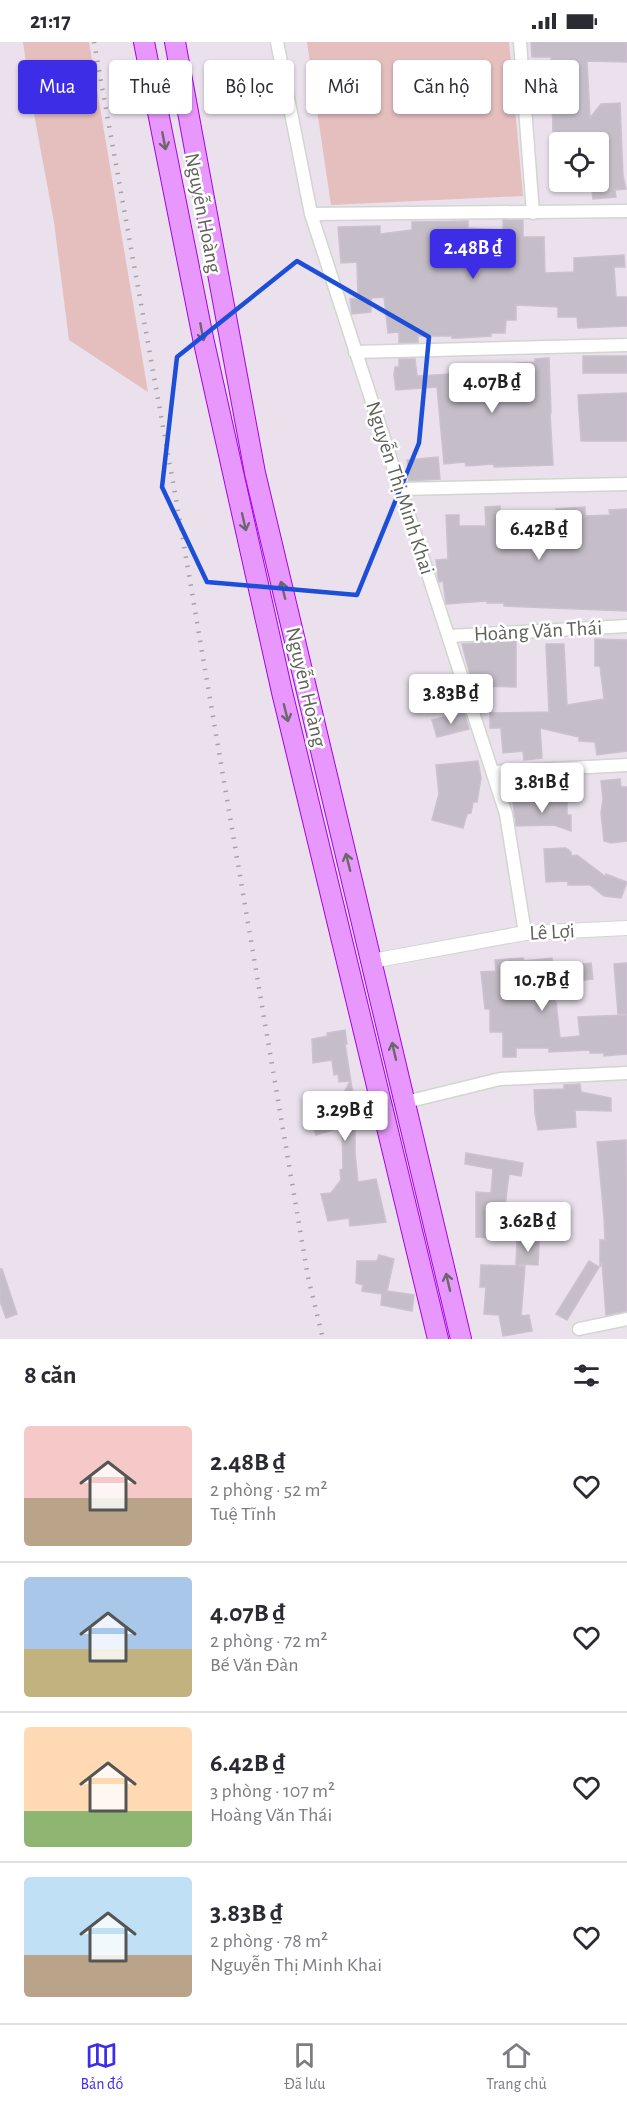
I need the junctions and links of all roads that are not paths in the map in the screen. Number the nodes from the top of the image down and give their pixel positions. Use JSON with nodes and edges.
{"nodes":[{"id":1,"x":144,"y":42,"type":"edge"},
{"id":2,"x":175,"y":42,"type":"edge"},
{"id":3,"x":277,"y":42,"type":"edge"},
{"id":4,"x":520,"y":42,"type":"edge"},
{"id":5,"x":627,"y":211,"type":"edge"},
{"id":6,"x":533,"y":213,"type":"junction"},
{"id":7,"x":311,"y":214,"type":"junction"},
{"id":8,"x":627,"y":345,"type":"edge"},
{"id":9,"x":355,"y":352,"type":"junction"},
{"id":10,"x":627,"y":484,"type":"edge"},
{"id":11,"x":400,"y":489,"type":"junction"},
{"id":12,"x":627,"y":626,"type":"edge"},
{"id":13,"x":449,"y":636,"type":"junction"},
{"id":14,"x":627,"y":765,"type":"edge"},
{"id":15,"x":493,"y":772,"type":"junction"},
{"id":16,"x":627,"y":928,"type":"edge"},
{"id":17,"x":525,"y":933,"type":"junction"},
{"id":18,"x":372,"y":961,"type":"junction"},
{"id":19,"x":627,"y":1073,"type":"edge"},
{"id":20,"x":406,"y":1102,"type":"junction"},
{"id":21,"x":627,"y":1319,"type":"edge"},
{"id":22,"x":579,"y":1329,"type":"dead end"},
{"id":23,"x":438,"y":1339,"type":"edge"},
{"id":24,"x":461,"y":1339,"type":"edge"}],
"edges":[{"from":1,"to":23,"type":"highway","name":"Nguyễn Hoàng","one_way":true},
{"from":18,"to":2,"type":"highway","name":"Nguyễn Hoàng","one_way":true},
{"from":3,"to":7,"type":"street","name":"Nguyễn Thị Minh Khai"},
{"from":4,"to":6,"type":"street"},
{"from":5,"to":6,"type":"street"},
{"from":6,"to":7,"type":"street"},
{"from":7,"to":9,"type":"street","name":"Nguyễn Thị Minh Khai"},
{"from":8,"to":9,"type":"street"},
{"from":9,"to":11,"type":"street","name":"Nguyễn Thị Minh Khai"},
{"from":10,"to":11,"type":"street"},
{"from":11,"to":13,"type":"street","name":"Nguyễn Thị Minh Khai"},
{"from":12,"to":13,"type":"street","name":"Hoàng Văn Thái"},
{"from":13,"to":15,"type":"street","name":"Nguyễn Thị Minh Khai"},
{"from":14,"to":15,"type":"street"},
{"from":15,"to":17,"type":"street","name":"Nguyễn Thị Minh Khai"},
{"from":16,"to":17,"type":"street","name":"Lê Lợi"},
{"from":17,"to":18,"type":"street","name":"Lê Lợi"},
{"from":20,"to":18,"type":"highway","name":"Nguyễn Hoàng","one_way":true},
{"from":19,"to":20,"type":"street"},
{"from":24,"to":20,"type":"highway","name":"Nguyễn Hoàng","one_way":true},
{"from":21,"to":22,"type":"street"}]}
